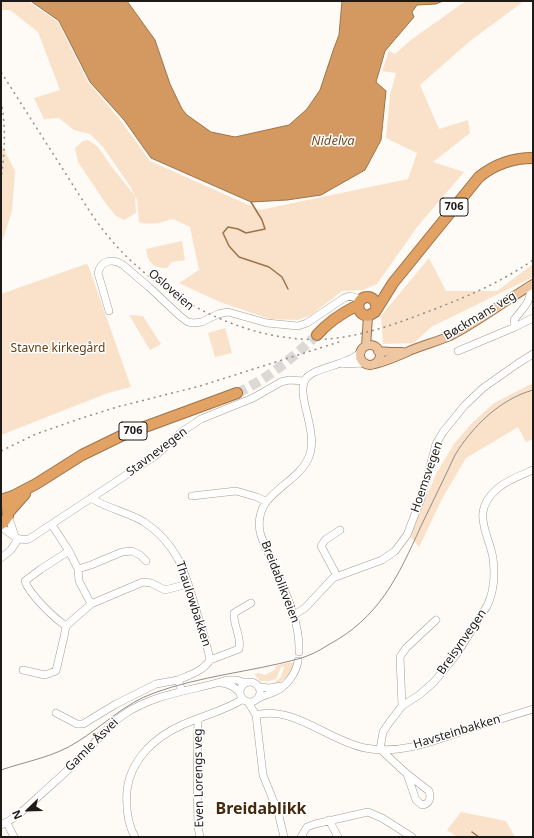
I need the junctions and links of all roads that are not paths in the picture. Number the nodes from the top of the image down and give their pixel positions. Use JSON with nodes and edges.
{"nodes":[{"id":1,"x":533,"y":158,"type":"edge"},
{"id":2,"x":393,"y":283,"type":"junction"},
{"id":3,"x":531,"y":285,"type":"edge"},
{"id":4,"x":363,"y":300,"type":"junction"},
{"id":5,"x":109,"y":311,"type":"dead end"},
{"id":6,"x":369,"y":313,"type":"junction"},
{"id":7,"x":337,"y":318,"type":"junction"},
{"id":8,"x":533,"y":318,"type":"edge"},
{"id":9,"x":516,"y":327,"type":"junction"},
{"id":10,"x":317,"y":335,"type":"tunnel mouth"},
{"id":11,"x":369,"y":349,"type":"junction"},
{"id":12,"x":458,"y":351,"type":"dead end"},
{"id":13,"x":407,"y":352,"type":"junction"},
{"id":14,"x":533,"y":354,"type":"edge"},
{"id":15,"x":364,"y":363,"type":"junction"},
{"id":16,"x":339,"y":364,"type":"junction"},
{"id":17,"x":375,"y":364,"type":"junction"},
{"id":18,"x":304,"y":381,"type":"junction"},
{"id":19,"x":237,"y":393,"type":"tunnel mouth"},
{"id":20,"x":533,"y":470,"type":"edge"},
{"id":21,"x":36,"y":484,"type":"junction"},
{"id":22,"x":192,"y":496,"type":"dead end"},
{"id":23,"x":91,"y":498,"type":"junction"},
{"id":24,"x":1,"y":501,"type":"edge"},
{"id":25,"x":266,"y":501,"type":"junction"},
{"id":26,"x":8,"y":514,"type":"junction"},
{"id":27,"x":52,"y":525,"type":"junction"},
{"id":28,"x":1,"y":526,"type":"edge"},
{"id":29,"x":340,"y":530,"type":"dead end"},
{"id":30,"x":17,"y":538,"type":"junction"},
{"id":31,"x":69,"y":551,"type":"junction"},
{"id":32,"x":1,"y":558,"type":"edge"},
{"id":33,"x":146,"y":560,"type":"dead end"},
{"id":34,"x":78,"y":569,"type":"junction"},
{"id":35,"x":337,"y":576,"type":"junction"},
{"id":36,"x":188,"y":584,"type":"junction"},
{"id":37,"x":251,"y":603,"type":"dead end"},
{"id":38,"x":91,"y":604,"type":"junction"},
{"id":39,"x":294,"y":615,"type":"junction"},
{"id":40,"x":436,"y":620,"type":"dead end"},
{"id":41,"x":66,"y":626,"type":"junction"},
{"id":42,"x":298,"y":652,"type":"dead end"},
{"id":43,"x":210,"y":660,"type":"junction"},
{"id":44,"x":298,"y":661,"type":"dead end"},
{"id":45,"x":23,"y":670,"type":"dead end"},
{"id":46,"x":178,"y":680,"type":"junction"},
{"id":47,"x":220,"y":683,"type":"junction"},
{"id":48,"x":246,"y":683,"type":"junction"},
{"id":49,"x":285,"y":684,"type":"junction"},
{"id":50,"x":258,"y":687,"type":"junction"},
{"id":51,"x":182,"y":691,"type":"junction"},
{"id":52,"x":244,"y":698,"type":"junction"},
{"id":53,"x":258,"y":699,"type":"junction"},
{"id":54,"x":402,"y":706,"type":"junction"},
{"id":55,"x":533,"y":709,"type":"edge"},
{"id":56,"x":56,"y":713,"type":"dead end"},
{"id":57,"x":256,"y":715,"type":"junction"},
{"id":58,"x":198,"y":718,"type":"junction"},
{"id":59,"x":380,"y":749,"type":"junction"},
{"id":60,"x":407,"y":774,"type":"dead end"},
{"id":61,"x":329,"y":820,"type":"junction"},
{"id":62,"x":4,"y":824,"type":"edge"},
{"id":63,"x":14,"y":837,"type":"edge"},
{"id":64,"x":135,"y":837,"type":"edge"},
{"id":65,"x":200,"y":837,"type":"edge"},
{"id":66,"x":284,"y":837,"type":"edge"},
{"id":67,"x":301,"y":837,"type":"edge"},
{"id":68,"x":338,"y":837,"type":"edge"},
{"id":69,"x":412,"y":837,"type":"edge"}],
"edges":[{"from":1,"to":2,"type":"highway","number":"706"},
{"from":2,"to":4,"type":"highway","number":"706"},
{"from":2,"to":6,"type":"highway","number":"706"},
{"from":3,"to":9,"type":"street","name":"Bøckmans veg"},
{"from":3,"to":13,"type":"main road","name":"Bøckmans veg"},
{"from":4,"to":5,"type":"street","name":"Osloveien"},
{"from":4,"to":6,"type":"highway"},
{"from":4,"to":6,"type":"highway"},
{"from":4,"to":7,"type":"highway","number":"706"},
{"from":6,"to":7,"type":"highway"},
{"from":6,"to":11,"type":"main road"},
{"from":7,"to":10,"type":"highway","number":"706"},
{"from":8,"to":9,"type":"street","name":"Bøckmans veg"},
{"from":9,"to":12,"type":"street","name":"Bøckmans veg"},
{"from":11,"to":13,"type":"main road","name":"Bøckmans veg"},
{"from":11,"to":15,"type":"main road"},
{"from":11,"to":16,"type":"street"},
{"from":11,"to":17,"type":"main road"},
{"from":13,"to":17,"type":"main road","name":"Bøckmans veg"},
{"from":14,"to":35,"type":"street","name":"Hoemsvegen"},
{"from":15,"to":16,"type":"street"},
{"from":15,"to":17,"type":"main road"},
{"from":16,"to":18,"type":"street"},
{"from":18,"to":23,"type":"street","name":"Stavnevegen"},
{"from":18,"to":25,"type":"street"},
{"from":19,"to":21,"type":"highway","number":"706"},
{"from":20,"to":54,"type":"street","name":"Breisynvegen"},
{"from":21,"to":24,"type":"highway","number":"706"},
{"from":21,"to":26,"type":"highway","number":"706"},
{"from":22,"to":25,"type":"street"},
{"from":23,"to":27,"type":"street","name":"Stavnevegen"},
{"from":23,"to":36,"type":"street","name":"Thaulowbakken"},
{"from":24,"to":26,"type":"highway","number":"706"},
{"from":25,"to":39,"type":"street","name":"Breidablikveien"},
{"from":26,"to":28,"type":"highway","number":"706"},
{"from":26,"to":30,"type":"street"},
{"from":27,"to":30,"type":"street","name":"Stavnevegen"},
{"from":27,"to":31,"type":"street"},
{"from":28,"to":30,"type":"street"},
{"from":29,"to":35,"type":"street"},
{"from":30,"to":32,"type":"street"},
{"from":31,"to":34,"type":"street"},
{"from":31,"to":41,"type":"street"},
{"from":33,"to":34,"type":"street"},
{"from":34,"to":38,"type":"street"},
{"from":35,"to":39,"type":"street","name":"Hoemsvegen"},
{"from":36,"to":38,"type":"street"},
{"from":36,"to":43,"type":"street","name":"Thaulowbakken"},
{"from":37,"to":43,"type":"street"},
{"from":38,"to":41,"type":"street"},
{"from":39,"to":42,"type":"street","name":"Breidablikveien"},
{"from":40,"to":54,"type":"street"},
{"from":41,"to":45,"type":"street"},
{"from":43,"to":46,"type":"street","name":"Thaulowbakken"},
{"from":44,"to":49,"type":"street"},
{"from":46,"to":51,"type":"street"},
{"from":46,"to":56,"type":"street","name":"Thaulowbakken"},
{"from":47,"to":48,"type":"street","name":"Gamle Åsvei"},
{"from":47,"to":51,"type":"street","name":"Gamle Åsvei"},
{"from":47,"to":52,"type":"street"},
{"from":48,"to":50,"type":"street"},
{"from":48,"to":52,"type":"street"},
{"from":49,"to":50,"type":"street"},
{"from":49,"to":53,"type":"street"},
{"from":50,"to":53,"type":"street"},
{"from":51,"to":62,"type":"street","name":"Gamle Åsvei"},
{"from":52,"to":53,"type":"street"},
{"from":52,"to":57,"type":"street"},
{"from":52,"to":58,"type":"street"},
{"from":53,"to":57,"type":"street"},
{"from":54,"to":59,"type":"street","name":"Breisynvegen"},
{"from":55,"to":59,"type":"street","name":"Havsteinbakken"},
{"from":57,"to":59,"type":"street","name":"Havsteinbakken"},
{"from":57,"to":66,"type":"street"},
{"from":58,"to":64,"type":"street"},
{"from":58,"to":65,"type":"street","name":"Even Lorengs veg"},
{"from":59,"to":60,"type":"street"},
{"from":61,"to":67,"type":"street"},
{"from":61,"to":68,"type":"street"},
{"from":61,"to":69,"type":"street"},
{"from":62,"to":63,"type":"street"}]}
